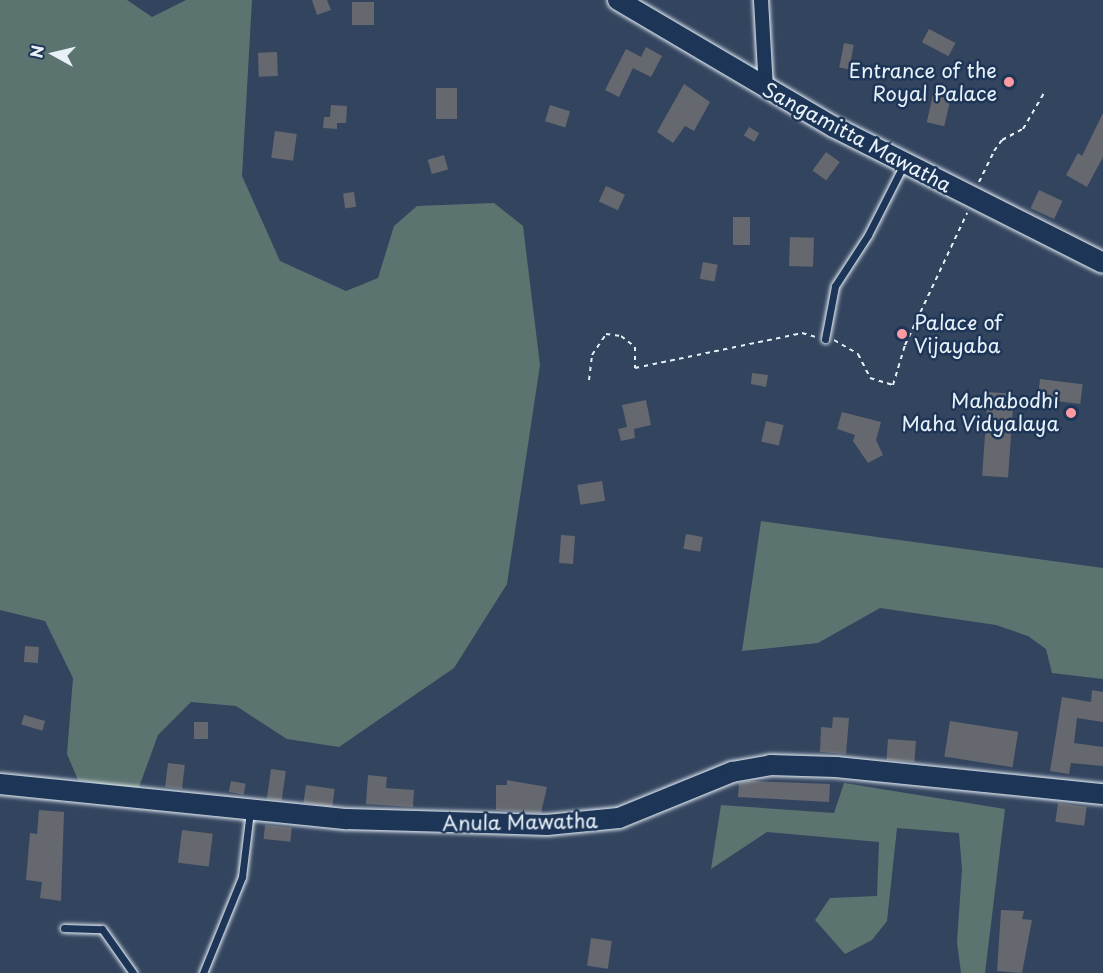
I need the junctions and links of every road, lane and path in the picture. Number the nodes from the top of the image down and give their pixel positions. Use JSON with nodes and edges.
{"nodes":[{"id":1,"x":618,"y":0,"type":"edge"},
{"id":2,"x":761,"y":0,"type":"edge"},
{"id":3,"x":766,"y":89,"type":"junction"},
{"id":4,"x":1044,"y":93,"type":"dead end"},
{"id":5,"x":904,"y":164,"type":"junction"},
{"id":6,"x":973,"y":200,"type":"junction"},
{"id":7,"x":1103,"y":263,"type":"edge"},
{"id":8,"x":825,"y":339,"type":"junction"},
{"id":9,"x":589,"y":380,"type":"dead end"},
{"id":10,"x":0,"y":784,"type":"edge"},
{"id":11,"x":1103,"y":794,"type":"edge"},
{"id":12,"x":250,"y":809,"type":"junction"},
{"id":13,"x":64,"y":928,"type":"dead end"},
{"id":14,"x":133,"y":973,"type":"edge"},
{"id":15,"x":203,"y":973,"type":"edge"}],
"edges":[{"from":1,"to":3,"type":"main road","name":"Sangamitta Mawatha"},
{"from":2,"to":3,"type":"street"},
{"from":3,"to":5,"type":"main road","name":"Sangamitta Mawatha"},
{"from":4,"to":6,"type":"path"},
{"from":5,"to":6,"type":"main road","name":"Sangamitta Mawatha"},
{"from":5,"to":8,"type":"lane"},
{"from":6,"to":7,"type":"main road","name":"Sangamitta Mawatha"},
{"from":6,"to":8,"type":"path"},
{"from":8,"to":9,"type":"path"},
{"from":10,"to":12,"type":"main road","name":"Anula Mawatha"},
{"from":11,"to":12,"type":"main road","name":"Anula Mawatha"},
{"from":12,"to":15,"type":"lane"},
{"from":13,"to":14,"type":"lane"}]}
